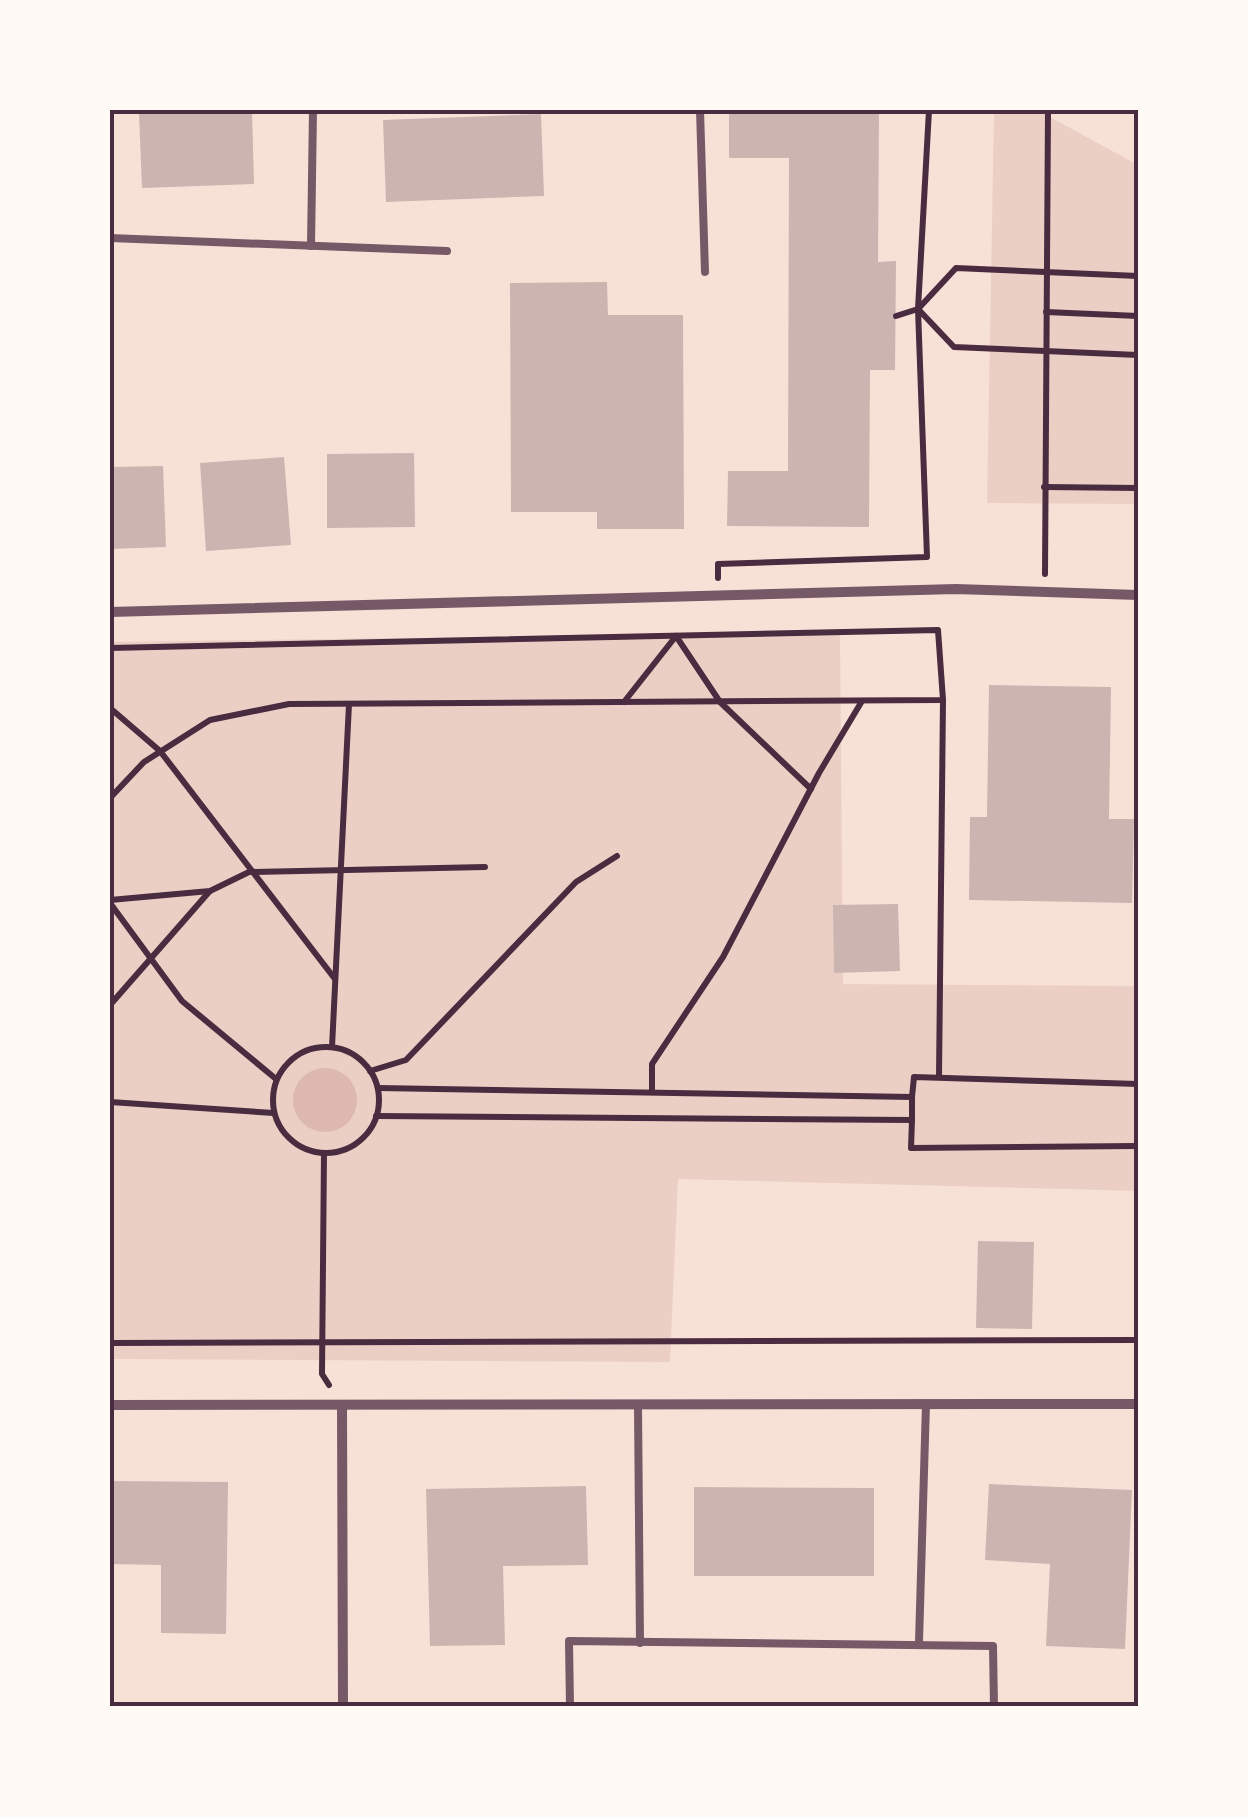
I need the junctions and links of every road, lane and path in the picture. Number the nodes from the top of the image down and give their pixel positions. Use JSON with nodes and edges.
{"nodes":[{"id":1,"x":312,"y":110,"type":"edge"},
{"id":2,"x":700,"y":110,"type":"edge"},
{"id":3,"x":929,"y":110,"type":"edge"},
{"id":4,"x":1048,"y":110,"type":"edge"},
{"id":5,"x":110,"y":238,"type":"edge"},
{"id":6,"x":312,"y":246,"type":"junction"},
{"id":7,"x":448,"y":251,"type":"dead end"},
{"id":8,"x":1046,"y":271,"type":"junction"},
{"id":9,"x":706,"y":272,"type":"dead end"},
{"id":10,"x":1138,"y":276,"type":"edge"},
{"id":11,"x":918,"y":309,"type":"junction"},
{"id":12,"x":1046,"y":312,"type":"junction"},
{"id":13,"x":896,"y":316,"type":"dead end"},
{"id":14,"x":1138,"y":316,"type":"edge"},
{"id":15,"x":1045,"y":350,"type":"junction"},
{"id":16,"x":1138,"y":355,"type":"edge"},
{"id":17,"x":1044,"y":487,"type":"junction"},
{"id":18,"x":1138,"y":488,"type":"edge"},
{"id":19,"x":1045,"y":592,"type":"junction"},
{"id":20,"x":1138,"y":595,"type":"edge"},
{"id":21,"x":718,"y":596,"type":"junction"},
{"id":22,"x":110,"y":612,"type":"edge"},
{"id":23,"x":720,"y":634,"type":"junction"},
{"id":24,"x":676,"y":636,"type":"junction"},
{"id":25,"x":110,"y":648,"type":"edge"},
{"id":26,"x":942,"y":700,"type":"junction"},
{"id":27,"x":862,"y":701,"type":"junction"},
{"id":28,"x":623,"y":702,"type":"junction"},
{"id":29,"x":720,"y":702,"type":"junction"},
{"id":30,"x":349,"y":704,"type":"junction"},
{"id":31,"x":110,"y":708,"type":"edge"},
{"id":32,"x":160,"y":751,"type":"junction"},
{"id":33,"x":811,"y":788,"type":"junction"},
{"id":34,"x":110,"y":798,"type":"edge"},
{"id":35,"x":617,"y":856,"type":"dead end"},
{"id":36,"x":485,"y":866,"type":"dead end"},
{"id":37,"x":340,"y":870,"type":"junction"},
{"id":38,"x":249,"y":872,"type":"junction"},
{"id":39,"x":210,"y":892,"type":"junction"},
{"id":40,"x":110,"y":902,"type":"edge"},
{"id":41,"x":152,"y":958,"type":"junction"},
{"id":42,"x":336,"y":979,"type":"junction"},
{"id":43,"x":110,"y":1005,"type":"edge"},
{"id":44,"x":332,"y":1047,"type":"junction"},
{"id":45,"x":370,"y":1071,"type":"junction"},
{"id":46,"x":940,"y":1078,"type":"junction"},
{"id":47,"x":276,"y":1080,"type":"junction"},
{"id":48,"x":1138,"y":1084,"type":"edge"},
{"id":49,"x":378,"y":1088,"type":"junction"},
{"id":50,"x":652,"y":1092,"type":"junction"},
{"id":51,"x":912,"y":1097,"type":"junction"},
{"id":52,"x":110,"y":1102,"type":"edge"},
{"id":53,"x":274,"y":1113,"type":"junction"},
{"id":54,"x":376,"y":1116,"type":"junction"},
{"id":55,"x":912,"y":1120,"type":"junction"},
{"id":56,"x":1138,"y":1146,"type":"edge"},
{"id":57,"x":324,"y":1153,"type":"junction"},
{"id":58,"x":1138,"y":1340,"type":"edge"},
{"id":59,"x":322,"y":1342,"type":"junction"},
{"id":60,"x":110,"y":1343,"type":"edge"},
{"id":61,"x":926,"y":1404,"type":"junction"},
{"id":62,"x":1138,"y":1404,"type":"edge"},
{"id":63,"x":110,"y":1405,"type":"edge"},
{"id":64,"x":638,"y":1405,"type":"junction"},
{"id":65,"x":342,"y":1406,"type":"junction"},
{"id":66,"x":918,"y":1642,"type":"junction"},
{"id":67,"x":640,"y":1643,"type":"junction"},
{"id":68,"x":344,"y":1707,"type":"edge"},
{"id":69,"x":570,"y":1707,"type":"edge"},
{"id":70,"x":994,"y":1707,"type":"edge"}],
"edges":[{"from":1,"to":6,"type":"lane"},
{"from":2,"to":9,"type":"lane"},
{"from":3,"to":11,"type":"path"},
{"from":4,"to":8,"type":"path"},
{"from":5,"to":6,"type":"lane"},
{"from":6,"to":7,"type":"lane"},
{"from":8,"to":10,"type":"path"},
{"from":8,"to":11,"type":"path"},
{"from":8,"to":12,"type":"path"},
{"from":11,"to":13,"type":"path"},
{"from":11,"to":15,"type":"path"},
{"from":11,"to":21,"type":"path"},
{"from":12,"to":14,"type":"path"},
{"from":12,"to":15,"type":"path"},
{"from":15,"to":16,"type":"path"},
{"from":15,"to":17,"type":"path"},
{"from":17,"to":18,"type":"path"},
{"from":17,"to":19,"type":"path"},
{"from":19,"to":20,"type":"street"},
{"from":19,"to":21,"type":"street"},
{"from":21,"to":22,"type":"street"},
{"from":21,"to":23,"type":"path"},
{"from":23,"to":24,"type":"path"},
{"from":23,"to":26,"type":"path"},
{"from":24,"to":25,"type":"path"},
{"from":24,"to":28,"type":"path"},
{"from":24,"to":29,"type":"path"},
{"from":26,"to":27,"type":"path"},
{"from":26,"to":46,"type":"path"},
{"from":27,"to":29,"type":"path"},
{"from":27,"to":33,"type":"path"},
{"from":28,"to":29,"type":"path"},
{"from":28,"to":30,"type":"path"},
{"from":29,"to":33,"type":"path"},
{"from":30,"to":32,"type":"path"},
{"from":30,"to":37,"type":"path"},
{"from":31,"to":32,"type":"path"},
{"from":32,"to":34,"type":"path"},
{"from":32,"to":38,"type":"path"},
{"from":33,"to":50,"type":"path"},
{"from":35,"to":45,"type":"path"},
{"from":36,"to":37,"type":"path"},
{"from":37,"to":38,"type":"path"},
{"from":37,"to":42,"type":"path"},
{"from":38,"to":39,"type":"path"},
{"from":38,"to":42,"type":"path"},
{"from":39,"to":40,"type":"path"},
{"from":39,"to":41,"type":"path"},
{"from":40,"to":41,"type":"path"},
{"from":41,"to":43,"type":"path"},
{"from":41,"to":47,"type":"path"},
{"from":42,"to":44,"type":"path"},
{"from":44,"to":45,"type":"path"},
{"from":44,"to":47,"type":"path"},
{"from":45,"to":49,"type":"path"},
{"from":46,"to":48,"type":"path"},
{"from":46,"to":51,"type":"path"},
{"from":47,"to":53,"type":"path"},
{"from":49,"to":50,"type":"path"},
{"from":49,"to":54,"type":"path"},
{"from":50,"to":51,"type":"path"},
{"from":51,"to":55,"type":"path"},
{"from":52,"to":53,"type":"path"},
{"from":53,"to":57,"type":"path"},
{"from":54,"to":55,"type":"path"},
{"from":54,"to":57,"type":"path"},
{"from":55,"to":56,"type":"path"},
{"from":57,"to":59,"type":"path"},
{"from":58,"to":59,"type":"path"},
{"from":59,"to":60,"type":"path"},
{"from":59,"to":65,"type":"path"},
{"from":61,"to":62,"type":"street"},
{"from":61,"to":64,"type":"street"},
{"from":61,"to":66,"type":"lane"},
{"from":63,"to":65,"type":"street"},
{"from":64,"to":65,"type":"street"},
{"from":64,"to":67,"type":"lane"},
{"from":65,"to":68,"type":"street"},
{"from":66,"to":67,"type":"lane"},
{"from":66,"to":70,"type":"lane"},
{"from":67,"to":69,"type":"lane"}]}
